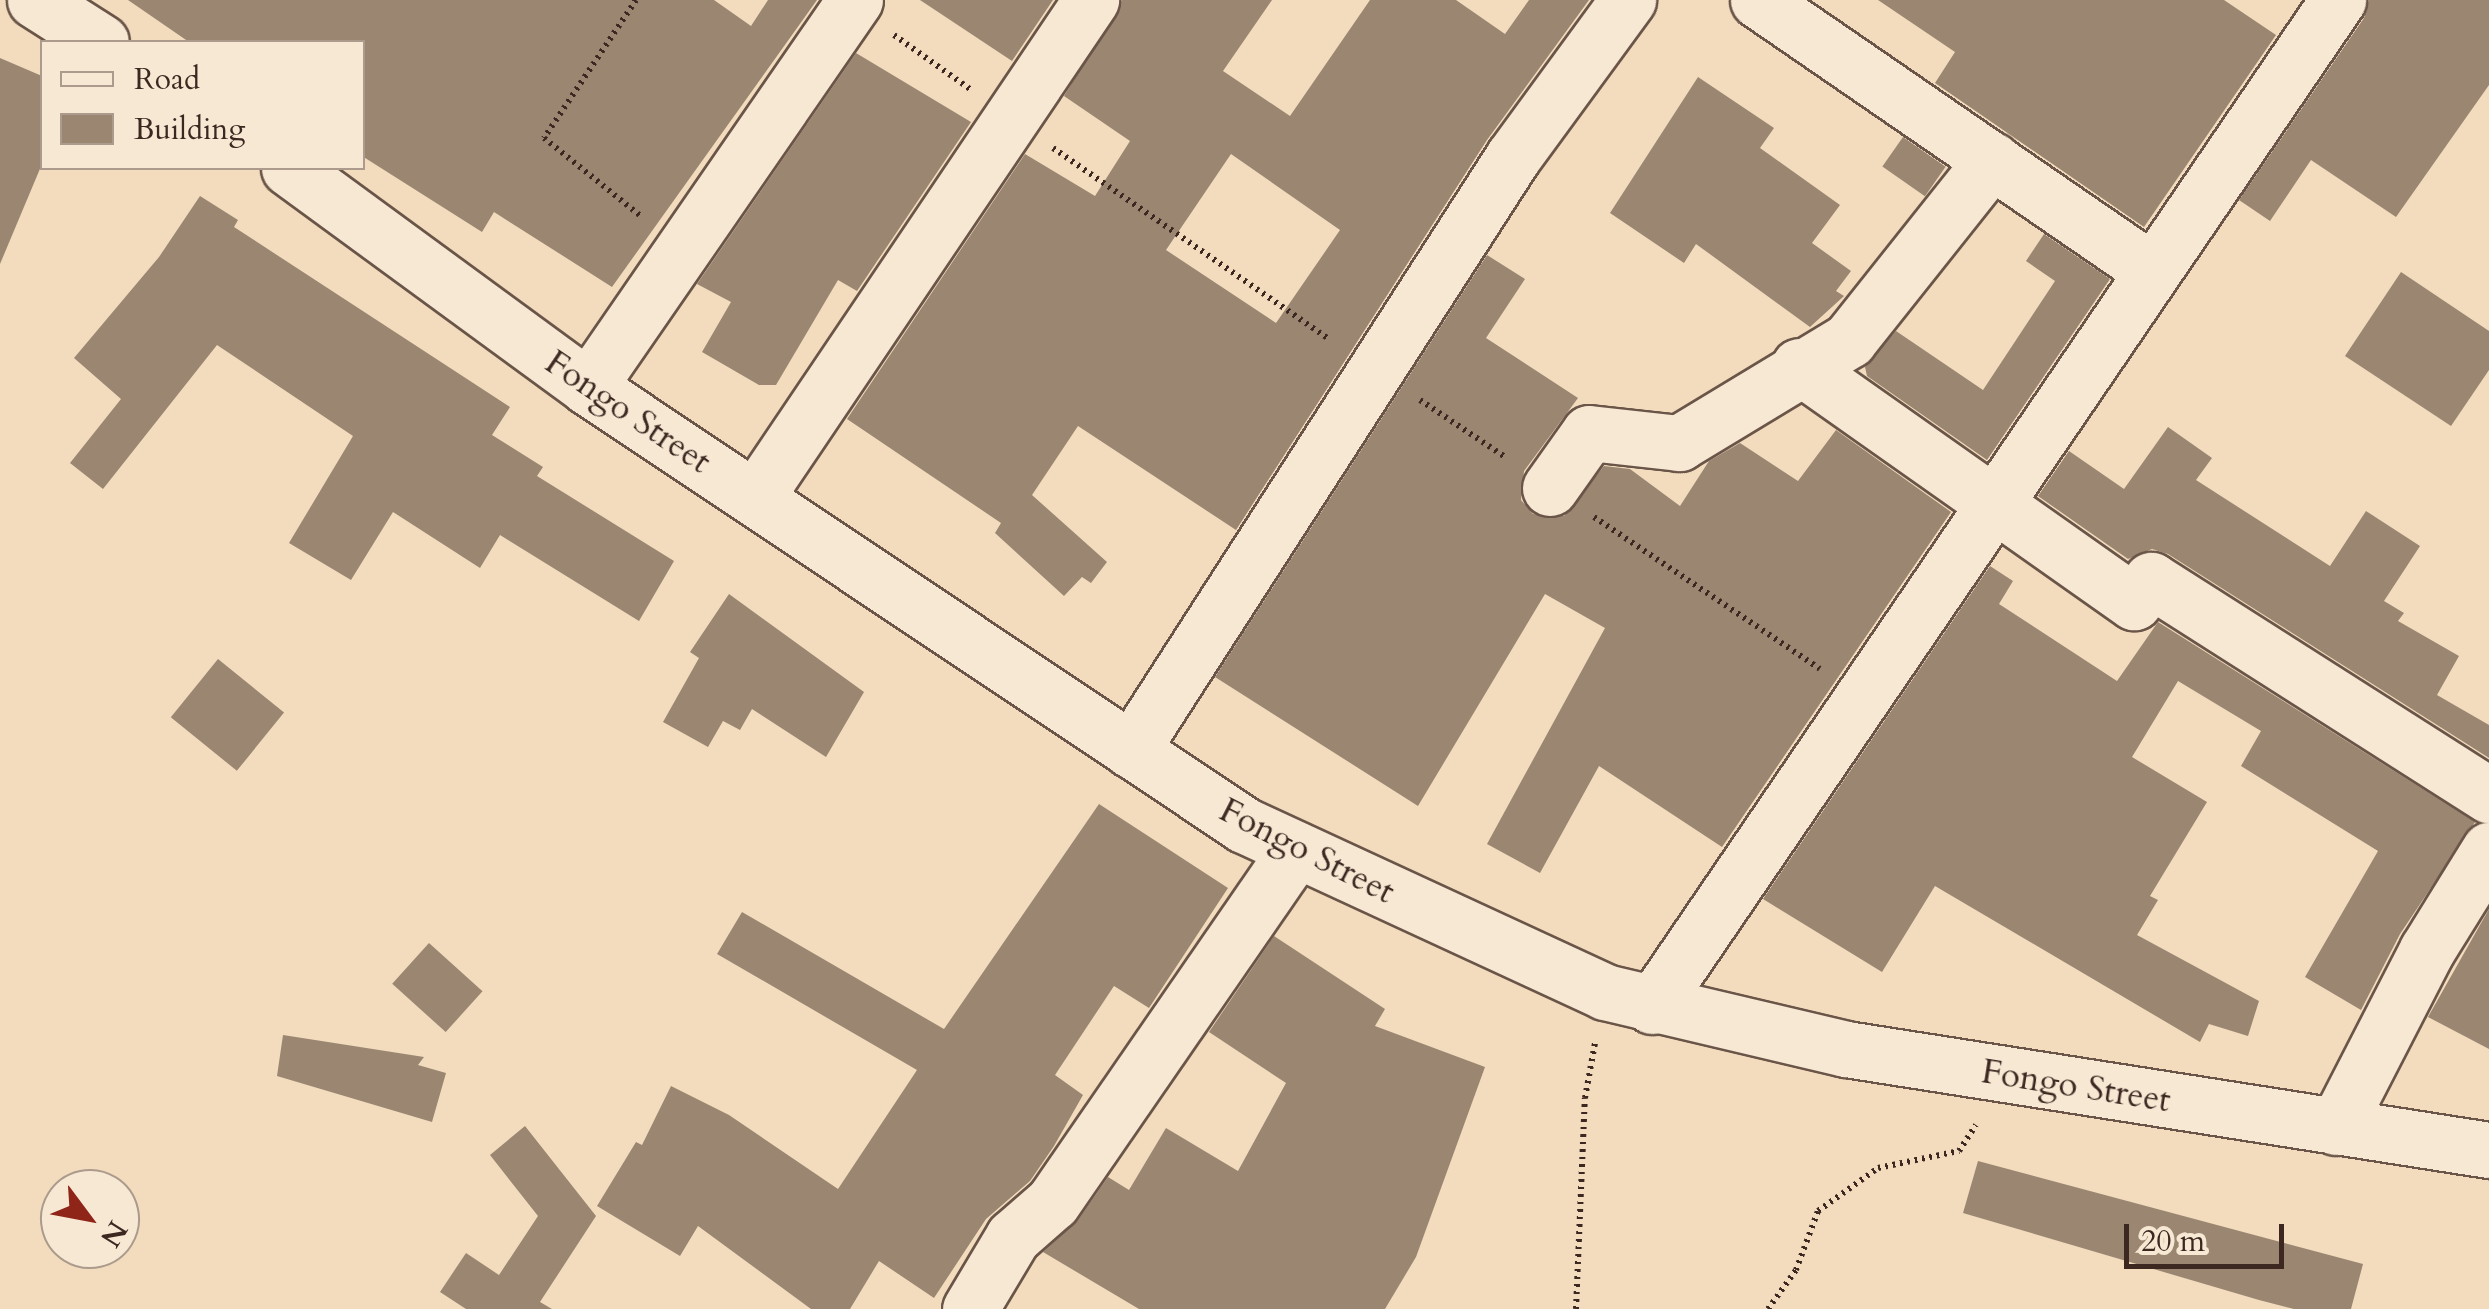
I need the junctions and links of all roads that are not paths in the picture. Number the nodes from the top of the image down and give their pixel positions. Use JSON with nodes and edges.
{"nodes":[{"id":1,"x":34,"y":0,"type":"edge"},
{"id":2,"x":1091,"y":0,"type":"edge"},
{"id":3,"x":1628,"y":0,"type":"edge"},
{"id":4,"x":1758,"y":0,"type":"edge"},
{"id":5,"x":2338,"y":0,"type":"edge"},
{"id":6,"x":851,"y":1,"type":"edge"},
{"id":7,"x":97,"y":40,"type":"edge"},
{"id":8,"x":1992,"y":160,"type":"junction"},
{"id":9,"x":292,"y":170,"type":"edge"},
{"id":10,"x":2153,"y":271,"type":"junction"},
{"id":11,"x":1800,"y":366,"type":"junction"},
{"id":12,"x":588,"y":387,"type":"junction"},
{"id":13,"x":1550,"y":488,"type":"dead end"},
{"id":14,"x":755,"y":498,"type":"junction"},
{"id":15,"x":1993,"y":506,"type":"junction"},
{"id":16,"x":1131,"y":750,"type":"junction"},
{"id":17,"x":2489,"y":795,"type":"edge"},
{"id":18,"x":1296,"y":850,"type":"junction"},
{"id":19,"x":2489,"y":850,"type":"edge"},
{"id":20,"x":1629,"y":1000,"type":"junction"},
{"id":21,"x":2336,"y":1127,"type":"junction"},
{"id":22,"x":2489,"y":1150,"type":"edge"},
{"id":23,"x":970,"y":1309,"type":"edge"}],
"edges":[{"from":1,"to":7,"type":"street"},
{"from":2,"to":14,"type":"street"},
{"from":3,"to":16,"type":"street"},
{"from":4,"to":8,"type":"street"},
{"from":5,"to":10,"type":"street"},
{"from":6,"to":12,"type":"street"},
{"from":8,"to":10,"type":"street"},
{"from":8,"to":11,"type":"street"},
{"from":9,"to":12,"type":"street","name":"Fongo Street"},
{"from":10,"to":15,"type":"street"},
{"from":11,"to":13,"type":"street"},
{"from":11,"to":15,"type":"street"},
{"from":12,"to":14,"type":"street","name":"Fongo Street"},
{"from":14,"to":16,"type":"street","name":"Fongo Street"},
{"from":15,"to":17,"type":"street"},
{"from":15,"to":20,"type":"street"},
{"from":16,"to":18,"type":"street","name":"Fongo Street"},
{"from":18,"to":20,"type":"street","name":"Fongo Street"},
{"from":18,"to":23,"type":"street"},
{"from":19,"to":21,"type":"street"},
{"from":20,"to":21,"type":"street","name":"Fongo Street"},
{"from":21,"to":22,"type":"street","name":"Fongo Street"}]}
